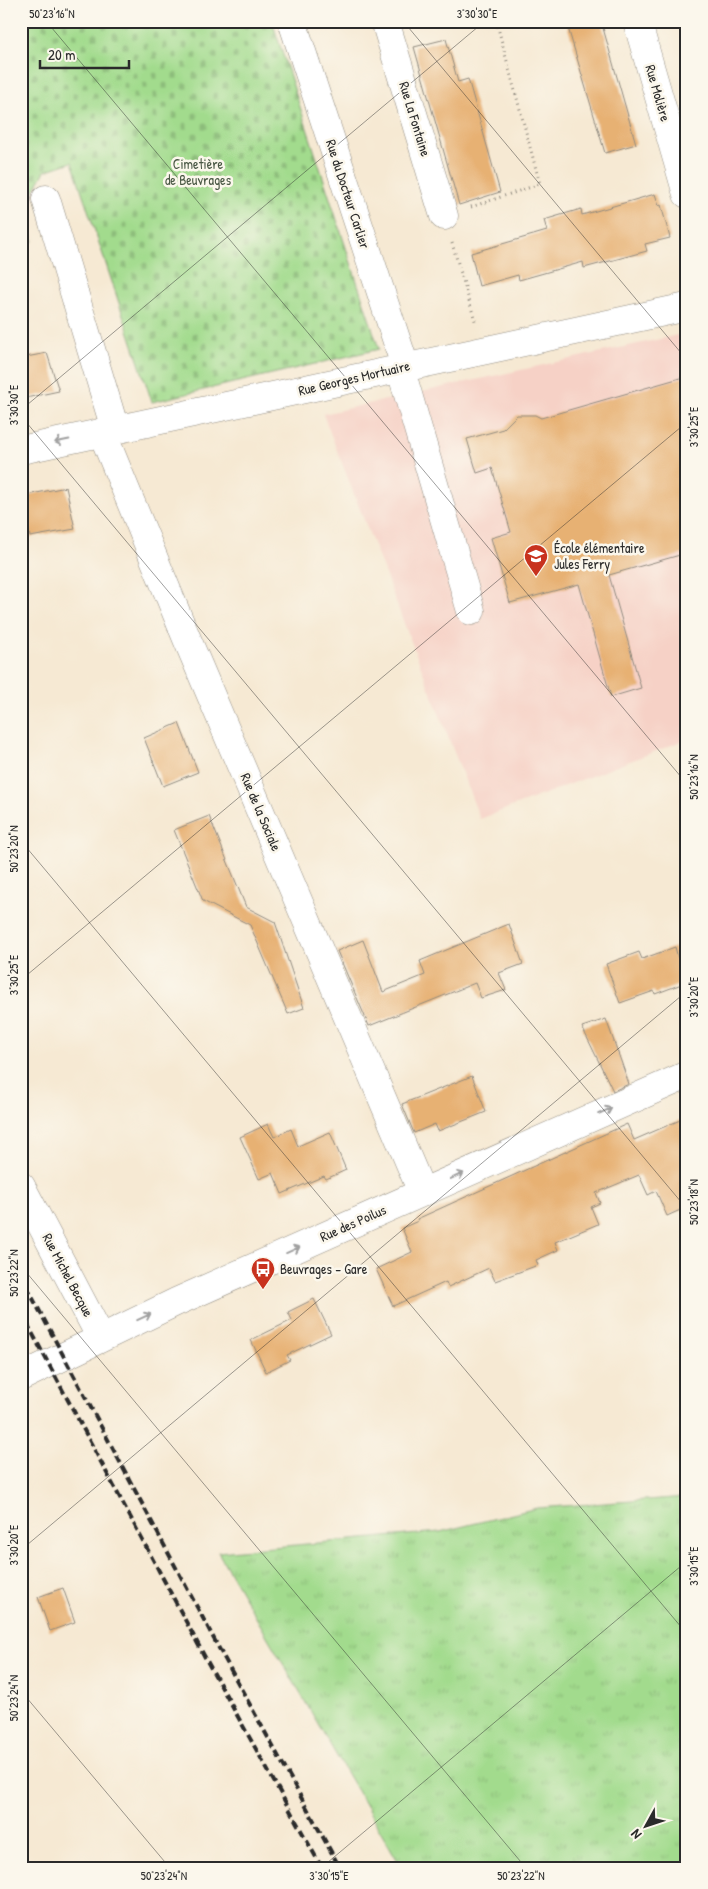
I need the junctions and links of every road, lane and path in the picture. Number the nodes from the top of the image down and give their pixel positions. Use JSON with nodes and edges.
{"nodes":[{"id":1,"x":292,"y":21,"type":"edge"},
{"id":2,"x":385,"y":21,"type":"edge"},
{"id":3,"x":637,"y":21,"type":"edge"},
{"id":4,"x":497,"y":24,"type":"dead end"},
{"id":5,"x":687,"y":194,"type":"edge"},
{"id":6,"x":46,"y":199,"type":"dead end"},
{"id":7,"x":444,"y":216,"type":"junction"},
{"id":8,"x":687,"y":307,"type":"edge"},
{"id":9,"x":483,"y":350,"type":"junction"},
{"id":10,"x":402,"y":367,"type":"junction"},
{"id":11,"x":109,"y":431,"type":"junction"},
{"id":12,"x":21,"y":450,"type":"edge"},
{"id":13,"x":471,"y":611,"type":"dead end"},
{"id":14,"x":687,"y":1074,"type":"edge"},
{"id":15,"x":21,"y":1186,"type":"edge"},
{"id":16,"x":422,"y":1192,"type":"junction"},
{"id":17,"x":101,"y":1338,"type":"junction"},
{"id":18,"x":21,"y":1377,"type":"edge"}],
"edges":[{"from":1,"to":10,"type":"street","name":"Rue du Docteur Carlier"},
{"from":2,"to":7,"type":"street","name":"Rue La Fontaine"},
{"from":3,"to":5,"type":"street","name":"Rue Molière"},
{"from":4,"to":7,"type":"path"},
{"from":6,"to":11,"type":"street","name":"Rue de la Sociale"},
{"from":7,"to":9,"type":"path"},
{"from":8,"to":9,"type":"street","name":"Rue Georges Mortuaire"},
{"from":9,"to":10,"type":"street","name":"Rue Georges Mortuaire"},
{"from":10,"to":11,"type":"street","name":"Rue Georges Mortuaire"},
{"from":10,"to":13,"type":"street","name":"Rue du Docteur Carlier"},
{"from":11,"to":12,"type":"street","name":"Rue Georges Mortuaire","one_way":true},
{"from":11,"to":16,"type":"street","name":"Rue de la Sociale"},
{"from":16,"to":14,"type":"street","name":"Rue des Poilus","one_way":true},
{"from":15,"to":17,"type":"street","name":"Rue Michel Becque"},
{"from":17,"to":16,"type":"street","name":"Rue des Poilus","one_way":true},
{"from":17,"to":18,"type":"street","name":"Rue des Poilus"}]}
